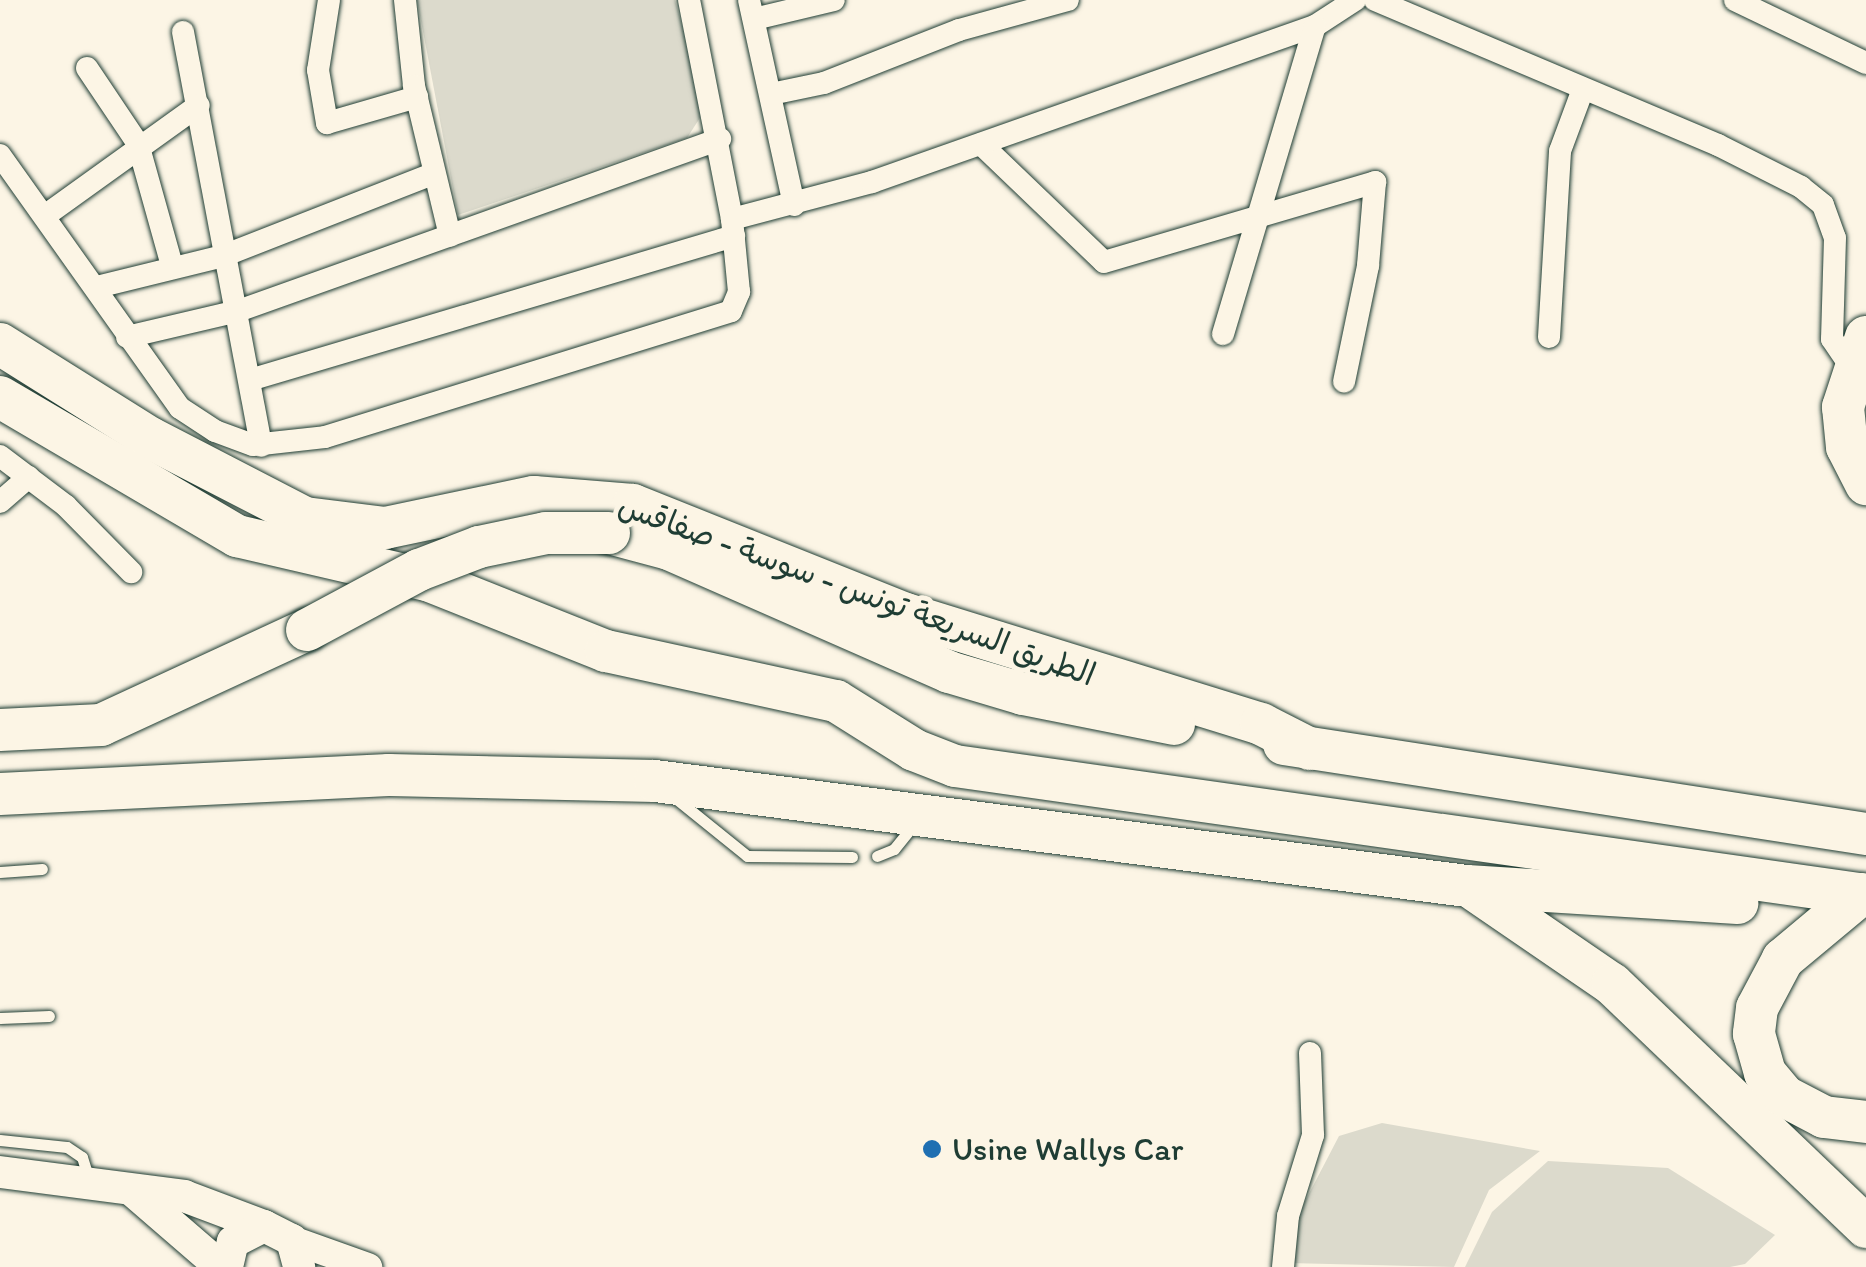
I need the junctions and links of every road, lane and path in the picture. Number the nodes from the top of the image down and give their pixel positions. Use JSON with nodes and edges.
{"nodes":[{"id":1,"x":329,"y":0,"type":"edge"},
{"id":2,"x":405,"y":0,"type":"edge"},
{"id":3,"x":689,"y":0,"type":"edge"},
{"id":4,"x":834,"y":0,"type":"edge"},
{"id":5,"x":1068,"y":0,"type":"edge"},
{"id":6,"x":1355,"y":0,"type":"edge"},
{"id":7,"x":1374,"y":0,"type":"edge"},
{"id":8,"x":1735,"y":0,"type":"edge"},
{"id":9,"x":751,"y":10,"type":"edge"},
{"id":10,"x":1315,"y":26,"type":"junction"},
{"id":11,"x":183,"y":32,"type":"dead end"},
{"id":12,"x":1866,"y":63,"type":"edge"},
{"id":13,"x":87,"y":68,"type":"dead end"},
{"id":14,"x":1582,"y":92,"type":"junction"},
{"id":15,"x":770,"y":94,"type":"junction"},
{"id":16,"x":417,"y":97,"type":"junction"},
{"id":17,"x":198,"y":104,"type":"junction"},
{"id":18,"x":720,"y":139,"type":"junction"},
{"id":19,"x":138,"y":144,"type":"junction"},
{"id":20,"x":981,"y":144,"type":"junction"},
{"id":21,"x":0,"y":155,"type":"edge"},
{"id":22,"x":432,"y":174,"type":"junction"},
{"id":23,"x":794,"y":206,"type":"junction"},
{"id":24,"x":1266,"y":209,"type":"junction"},
{"id":25,"x":46,"y":214,"type":"junction"},
{"id":26,"x":732,"y":227,"type":"junction"},
{"id":27,"x":450,"y":236,"type":"junction"},
{"id":28,"x":224,"y":256,"type":"junction"},
{"id":29,"x":172,"y":266,"type":"junction"},
{"id":30,"x":97,"y":287,"type":"junction"},
{"id":31,"x":238,"y":311,"type":"junction"},
{"id":32,"x":1223,"y":334,"type":"dead end"},
{"id":33,"x":128,"y":337,"type":"junction"},
{"id":34,"x":1548,"y":337,"type":"dead end"},
{"id":35,"x":0,"y":344,"type":"edge"},
{"id":36,"x":1858,"y":352,"type":"edge"},
{"id":37,"x":253,"y":378,"type":"junction"},
{"id":38,"x":1344,"y":382,"type":"dead end"},
{"id":39,"x":0,"y":397,"type":"edge"},
{"id":40,"x":261,"y":446,"type":"junction"},
{"id":41,"x":0,"y":456,"type":"edge"},
{"id":42,"x":29,"y":476,"type":"junction"},
{"id":43,"x":1866,"y":484,"type":"edge"},
{"id":44,"x":0,"y":502,"type":"edge"},
{"id":45,"x":131,"y":572,"type":"dead end"},
{"id":46,"x":0,"y":730,"type":"edge"},
{"id":47,"x":1310,"y":749,"type":"junction"},
{"id":48,"x":655,"y":781,"type":"junction"},
{"id":49,"x":0,"y":794,"type":"edge"},
{"id":50,"x":922,"y":812,"type":"junction"},
{"id":51,"x":1866,"y":834,"type":"edge"},
{"id":52,"x":877,"y":856,"type":"dead end"},
{"id":53,"x":852,"y":857,"type":"dead end"},
{"id":54,"x":42,"y":869,"type":"dead end"},
{"id":55,"x":0,"y":872,"type":"edge"},
{"id":56,"x":1467,"y":886,"type":"junction"},
{"id":57,"x":1814,"y":888,"type":"junction"},
{"id":58,"x":1864,"y":895,"type":"edge"},
{"id":59,"x":49,"y":1016,"type":"dead end"},
{"id":60,"x":0,"y":1018,"type":"edge"},
{"id":61,"x":1310,"y":1053,"type":"dead end"},
{"id":62,"x":1866,"y":1122,"type":"edge"},
{"id":63,"x":0,"y":1140,"type":"edge"},
{"id":64,"x":0,"y":1172,"type":"edge"},
{"id":65,"x":90,"y":1184,"type":"junction"},
{"id":66,"x":130,"y":1189,"type":"junction"},
{"id":67,"x":1866,"y":1227,"type":"edge"},
{"id":68,"x":285,"y":1244,"type":"edge"},
{"id":69,"x":360,"y":1266,"type":"edge"},
{"id":70,"x":224,"y":1267,"type":"edge"},
{"id":71,"x":1282,"y":1267,"type":"edge"}],
"edges":[{"from":1,"to":16,"type":"street"},
{"from":2,"to":16,"type":"street"},
{"from":3,"to":18,"type":"street"},
{"from":4,"to":9,"type":"street"},
{"from":5,"to":15,"type":"street"},
{"from":6,"to":10,"type":"street"},
{"from":7,"to":14,"type":"street"},
{"from":8,"to":12,"type":"street"},
{"from":9,"to":15,"type":"street"},
{"from":10,"to":20,"type":"street"},
{"from":10,"to":24,"type":"street"},
{"from":11,"to":17,"type":"street"},
{"from":13,"to":19,"type":"street"},
{"from":14,"to":34,"type":"street"},
{"from":14,"to":36,"type":"street"},
{"from":15,"to":23,"type":"street"},
{"from":16,"to":22,"type":"street"},
{"from":17,"to":19,"type":"street"},
{"from":17,"to":28,"type":"street"},
{"from":18,"to":26,"type":"street"},
{"from":18,"to":27,"type":"street"},
{"from":19,"to":25,"type":"street"},
{"from":19,"to":29,"type":"street"},
{"from":20,"to":23,"type":"street"},
{"from":20,"to":24,"type":"street"},
{"from":21,"to":25,"type":"street"},
{"from":22,"to":27,"type":"street"},
{"from":22,"to":28,"type":"street"},
{"from":23,"to":26,"type":"street"},
{"from":24,"to":32,"type":"street"},
{"from":24,"to":38,"type":"street"},
{"from":25,"to":30,"type":"street"},
{"from":26,"to":37,"type":"street"},
{"from":26,"to":40,"type":"street"},
{"from":27,"to":31,"type":"street"},
{"from":28,"to":29,"type":"street"},
{"from":28,"to":31,"type":"street"},
{"from":29,"to":30,"type":"street"},
{"from":30,"to":33,"type":"street"},
{"from":31,"to":33,"type":"street"},
{"from":31,"to":37,"type":"street"},
{"from":33,"to":40,"type":"street"},
{"from":35,"to":47,"type":"highway","name":"الطريق السريعة تونس - سوسة - صفاقس"},
{"from":36,"to":43,"type":"highway"},
{"from":37,"to":40,"type":"street"},
{"from":39,"to":57,"type":"highway"},
{"from":41,"to":42,"type":"street"},
{"from":42,"to":44,"type":"street"},
{"from":42,"to":45,"type":"street"},
{"from":46,"to":47,"type":"highway","bridge":true},
{"from":47,"to":51,"type":"highway","name":"الطريق السريعة تونس - سوسة - صفاقس"},
{"from":48,"to":49,"type":"highway"},
{"from":48,"to":50,"type":"highway"},
{"from":48,"to":53,"type":"lane"},
{"from":50,"to":52,"type":"lane"},
{"from":50,"to":56,"type":"highway"},
{"from":54,"to":55,"type":"lane"},
{"from":56,"to":57,"type":"highway"},
{"from":56,"to":67,"type":"highway"},
{"from":57,"to":58,"type":"highway"},
{"from":58,"to":62,"type":"highway"},
{"from":59,"to":60,"type":"lane"},
{"from":61,"to":71,"type":"street"},
{"from":63,"to":65,"type":"lane"},
{"from":64,"to":65,"type":"main road"},
{"from":65,"to":66,"type":"main road"},
{"from":66,"to":68,"type":"main road"},
{"from":66,"to":70,"type":"main road"},
{"from":68,"to":69,"type":"street"},
{"from":68,"to":70,"type":"main road"}]}
